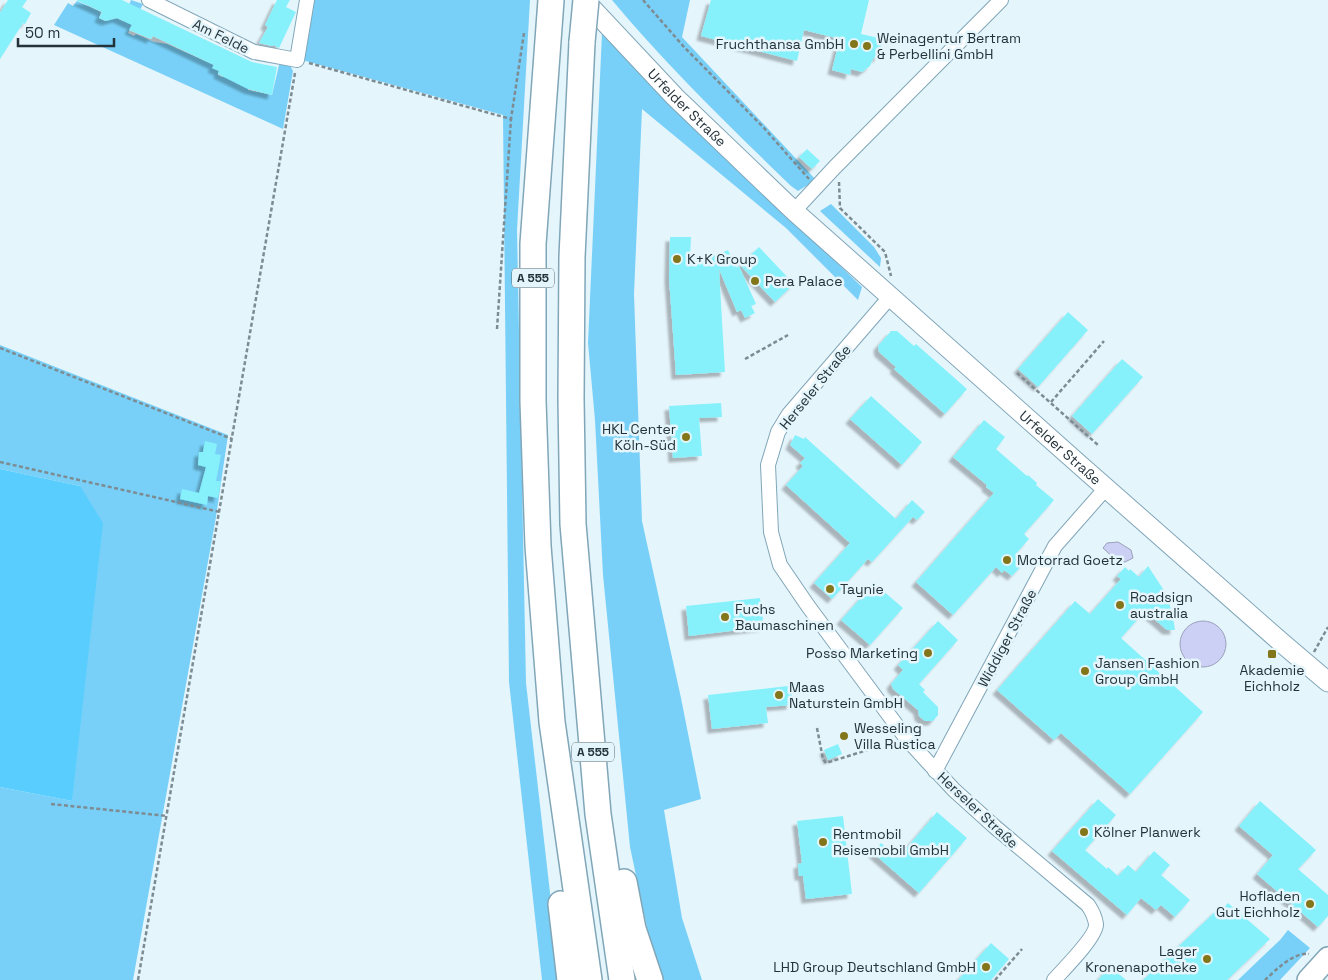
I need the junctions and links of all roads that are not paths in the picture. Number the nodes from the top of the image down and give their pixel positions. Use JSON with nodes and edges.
{"nodes":[{"id":1,"x":151,"y":0,"type":"edge"},
{"id":2,"x":307,"y":0,"type":"edge"},
{"id":3,"x":585,"y":0,"type":"edge"},
{"id":4,"x":1001,"y":0,"type":"edge"},
{"id":5,"x":551,"y":5,"type":"edge"},
{"id":6,"x":794,"y":211,"type":"junction"},
{"id":7,"x":890,"y":297,"type":"junction"},
{"id":8,"x":1106,"y":488,"type":"junction"},
{"id":9,"x":573,"y":524,"type":"junction"},
{"id":10,"x":1328,"y":682,"type":"edge"},
{"id":11,"x":552,"y":722,"type":"junction"},
{"id":12,"x":935,"y":771,"type":"junction"},
{"id":13,"x":1320,"y":956,"type":"edge"},
{"id":14,"x":570,"y":980,"type":"edge"},
{"id":15,"x":589,"y":980,"type":"edge"},
{"id":16,"x":622,"y":980,"type":"edge"},
{"id":17,"x":650,"y":980,"type":"edge"},
{"id":18,"x":1054,"y":980,"type":"edge"},
{"id":19,"x":1308,"y":980,"type":"edge"}],
"edges":[{"from":1,"to":2,"type":"street","name":"Am Felde"},
{"from":3,"to":6,"type":"main road","name":"Urfelder Straße"},
{"from":3,"to":9,"type":"highway","number":"A 555","bridge":true},
{"from":4,"to":6,"type":"street"},
{"from":5,"to":11,"type":"highway","number":"A 555"},
{"from":6,"to":7,"type":"main road","name":"Urfelder Straße"},
{"from":7,"to":8,"type":"main road","name":"Urfelder Straße"},
{"from":7,"to":12,"type":"street","name":"Herseler Straße"},
{"from":8,"to":10,"type":"main road","name":"Urfelder Straße"},
{"from":8,"to":12,"type":"street","name":"Widdiger Straße"},
{"from":9,"to":16,"type":"highway","number":"A 555"},
{"from":9,"to":17,"type":"highway"},
{"from":11,"to":14,"type":"highway"},
{"from":11,"to":15,"type":"highway","number":"A 555"},
{"from":12,"to":18,"type":"street","name":"Herseler Straße"},
{"from":13,"to":19,"type":"main road"}]}
